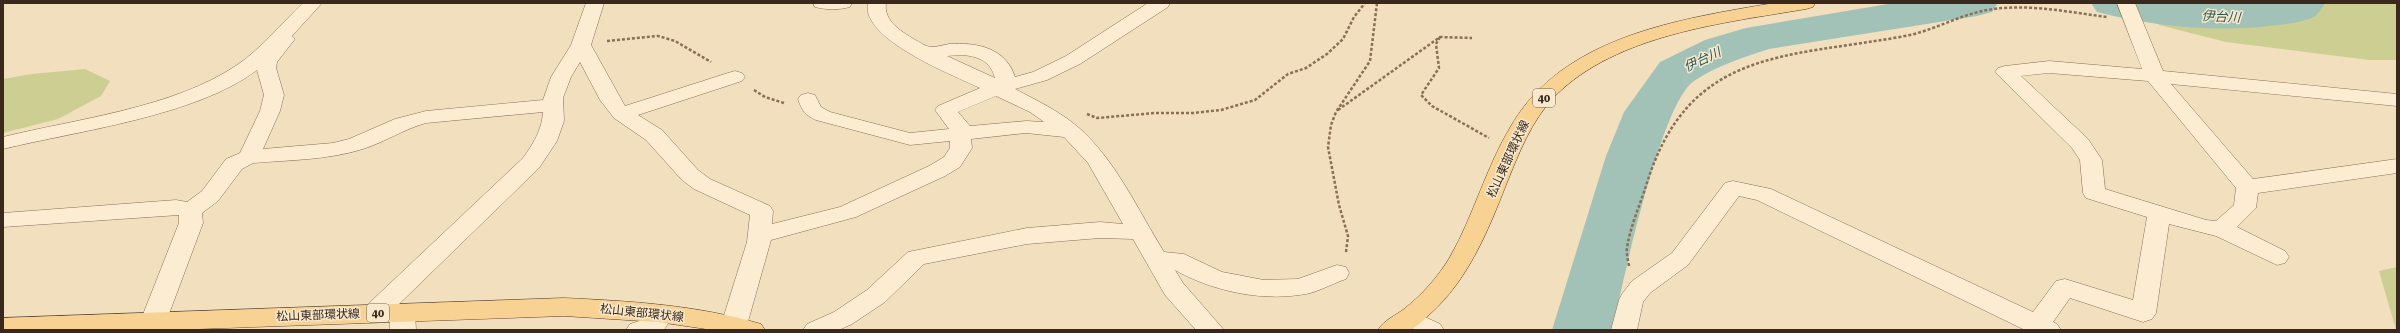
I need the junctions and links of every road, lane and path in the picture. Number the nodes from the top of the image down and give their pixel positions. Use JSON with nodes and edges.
{"nodes":[{"id":1,"x":313,"y":3,"type":"edge"},
{"id":2,"x":595,"y":3,"type":"edge"},
{"id":3,"x":822,"y":3,"type":"edge"},
{"id":4,"x":843,"y":3,"type":"edge"},
{"id":5,"x":877,"y":3,"type":"edge"},
{"id":6,"x":1161,"y":3,"type":"edge"},
{"id":7,"x":1365,"y":3,"type":"edge"},
{"id":8,"x":1377,"y":3,"type":"edge"},
{"id":9,"x":1806,"y":3,"type":"edge"},
{"id":10,"x":2129,"y":13,"type":"edge"},
{"id":11,"x":281,"y":35,"type":"junction"},
{"id":12,"x":1440,"y":37,"type":"junction"},
{"id":13,"x":1472,"y":38,"type":"dead end"},
{"id":14,"x":581,"y":45,"type":"junction"},
{"id":15,"x":735,"y":77,"type":"junction"},
{"id":16,"x":2154,"y":77,"type":"junction"},
{"id":17,"x":996,"y":88,"type":"junction"},
{"id":18,"x":2397,"y":100,"type":"edge"},
{"id":19,"x":553,"y":105,"type":"junction"},
{"id":20,"x":810,"y":105,"type":"joint"},
{"id":21,"x":1083,"y":112,"type":"dead end"},
{"id":22,"x":1336,"y":112,"type":"junction"},
{"id":23,"x":622,"y":114,"type":"junction"},
{"id":24,"x":1070,"y":131,"type":"junction"},
{"id":25,"x":960,"y":134,"type":"junction"},
{"id":26,"x":3,"y":143,"type":"edge"},
{"id":27,"x":1510,"y":150,"type":"junction"},
{"id":28,"x":249,"y":157,"type":"junction"},
{"id":29,"x":2397,"y":166,"type":"edge"},
{"id":30,"x":2247,"y":187,"type":"junction"},
{"id":31,"x":191,"y":210,"type":"junction"},
{"id":32,"x":2159,"y":213,"type":"junction"},
{"id":33,"x":3,"y":220,"type":"edge"},
{"id":34,"x":2221,"y":228,"type":"junction"},
{"id":35,"x":1139,"y":232,"type":"junction"},
{"id":36,"x":760,"y":235,"type":"junction"},
{"id":37,"x":2277,"y":257,"type":"dead end"},
{"id":38,"x":1156,"y":260,"type":"junction"},
{"id":39,"x":1337,"y":272,"type":"joint"},
{"id":40,"x":1641,"y":287,"type":"junction"},
{"id":41,"x":374,"y":313,"type":"junction"},
{"id":42,"x":402,"y":321,"type":"edge"},
{"id":43,"x":153,"y":322,"type":"junction"},
{"id":44,"x":652,"y":325,"type":"edge"},
{"id":45,"x":1411,"y":326,"type":"edge"},
{"id":46,"x":3,"y":327,"type":"edge"},
{"id":47,"x":743,"y":327,"type":"edge"},
{"id":48,"x":2042,"y":327,"type":"edge"},
{"id":49,"x":816,"y":330,"type":"edge"},
{"id":50,"x":1210,"y":330,"type":"edge"},
{"id":51,"x":1624,"y":330,"type":"edge"}],
"edges":[{"from":1,"to":11,"type":"street"},
{"from":2,"to":14,"type":"street"},
{"from":3,"to":4,"type":"street"},
{"from":5,"to":17,"type":"street"},
{"from":6,"to":17,"type":"street"},
{"from":7,"to":21,"type":"path"},
{"from":8,"to":22,"type":"path"},
{"from":9,"to":27,"type":"main road","name":"松山東部環状線","number":"40"},
{"from":10,"to":16,"type":"street"},
{"from":10,"to":40,"type":"path"},
{"from":11,"to":26,"type":"street"},
{"from":11,"to":28,"type":"street"},
{"from":12,"to":13,"type":"path"},
{"from":12,"to":22,"type":"path"},
{"from":12,"to":27,"type":"path"},
{"from":14,"to":15,"type":"path"},
{"from":14,"to":19,"type":"street"},
{"from":14,"to":23,"type":"street"},
{"from":15,"to":20,"type":"path"},
{"from":15,"to":23,"type":"street"},
{"from":16,"to":18,"type":"street"},
{"from":16,"to":30,"type":"street"},
{"from":16,"to":32,"type":"street"},
{"from":17,"to":24,"type":"street"},
{"from":17,"to":25,"type":"street"},
{"from":19,"to":28,"type":"street"},
{"from":19,"to":41,"type":"street"},
{"from":20,"to":25,"type":"street"},
{"from":22,"to":39,"type":"path"},
{"from":23,"to":36,"type":"street"},
{"from":24,"to":25,"type":"street"},
{"from":24,"to":35,"type":"street"},
{"from":25,"to":36,"type":"street"},
{"from":27,"to":45,"type":"main road","name":"松山東部環状線","number":"40"},
{"from":28,"to":31,"type":"street"},
{"from":29,"to":30,"type":"street"},
{"from":30,"to":34,"type":"street"},
{"from":31,"to":33,"type":"street"},
{"from":31,"to":43,"type":"street"},
{"from":32,"to":34,"type":"street"},
{"from":32,"to":48,"type":"street"},
{"from":34,"to":37,"type":"street"},
{"from":35,"to":38,"type":"street"},
{"from":35,"to":49,"type":"street"},
{"from":36,"to":47,"type":"street"},
{"from":38,"to":39,"type":"street"},
{"from":38,"to":50,"type":"street"},
{"from":40,"to":48,"type":"street"},
{"from":40,"to":51,"type":"street"},
{"from":41,"to":42,"type":"main road","name":"松山東部環状線","number":"40"},
{"from":41,"to":43,"type":"main road","name":"松山東部環状線","number":"40"},
{"from":42,"to":44,"type":"main road","name":"松山東部環状線","number":"40"},
{"from":43,"to":46,"type":"main road","name":"松山東部環状線","number":"40"},
{"from":44,"to":47,"type":"main road","name":"松山東部環状線","number":"40"}]}
